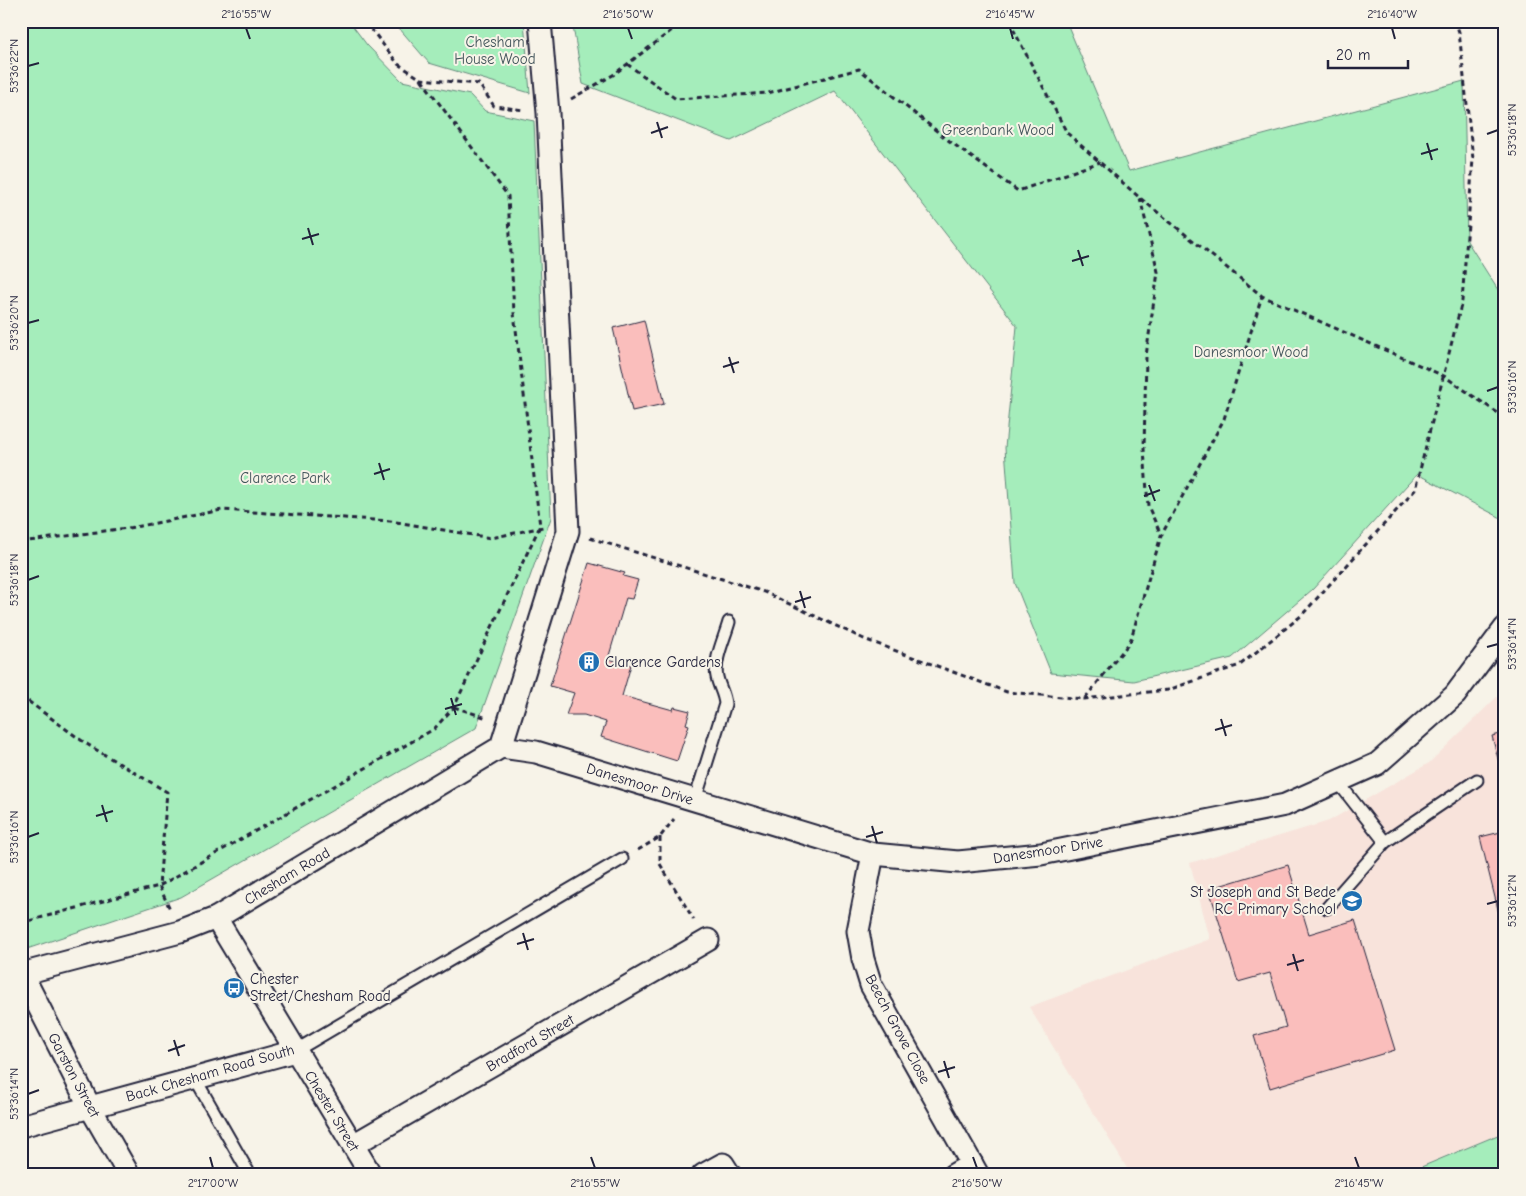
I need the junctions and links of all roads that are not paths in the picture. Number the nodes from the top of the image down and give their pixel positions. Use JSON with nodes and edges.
{"nodes":[{"id":1,"x":540,"y":21,"type":"edge"},
{"id":2,"x":729,"y":622,"type":"dead end"},
{"id":3,"x":1505,"y":628,"type":"edge"},
{"id":4,"x":501,"y":747,"type":"junction"},
{"id":5,"x":1477,"y":780,"type":"dead end"},
{"id":6,"x":1338,"y":782,"type":"junction"},
{"id":7,"x":692,"y":800,"type":"junction"},
{"id":8,"x":1385,"y":842,"type":"junction"},
{"id":9,"x":873,"y":854,"type":"junction"},
{"id":10,"x":622,"y":860,"type":"road end"},
{"id":11,"x":1327,"y":908,"type":"dead end"},
{"id":12,"x":216,"y":918,"type":"junction"},
{"id":13,"x":708,"y":940,"type":"road end"},
{"id":14,"x":21,"y":974,"type":"edge"},
{"id":15,"x":295,"y":1051,"type":"junction"},
{"id":16,"x":194,"y":1077,"type":"junction"},
{"id":17,"x":90,"y":1107,"type":"junction"},
{"id":18,"x":21,"y":1126,"type":"edge"},
{"id":19,"x":353,"y":1145,"type":"junction"},
{"id":20,"x":975,"y":1170,"type":"edge"},
{"id":21,"x":129,"y":1175,"type":"edge"},
{"id":22,"x":250,"y":1175,"type":"edge"},
{"id":23,"x":371,"y":1175,"type":"edge"},
{"id":24,"x":702,"y":1175,"type":"edge"},
{"id":25,"x":730,"y":1175,"type":"edge"},
{"id":26,"x":953,"y":1175,"type":"edge"}],
"edges":[{"from":1,"to":4,"type":"street"},
{"from":2,"to":7,"type":"lane"},
{"from":3,"to":6,"type":"street","name":"Danesmoor Drive"},
{"from":4,"to":7,"type":"street","name":"Danesmoor Drive"},
{"from":4,"to":12,"type":"street","name":"Chesham Road"},
{"from":5,"to":8,"type":"lane"},
{"from":6,"to":8,"type":"lane"},
{"from":6,"to":9,"type":"street","name":"Danesmoor Drive"},
{"from":7,"to":9,"type":"street","name":"Danesmoor Drive"},
{"from":8,"to":11,"type":"lane"},
{"from":9,"to":20,"type":"street","name":"Beech Grove Close"},
{"from":10,"to":15,"type":"lane","name":"Back Chesham Road South"},
{"from":12,"to":14,"type":"street","name":"Chesham Road"},
{"from":12,"to":15,"type":"street","name":"Chester Street"},
{"from":13,"to":19,"type":"street","name":"Bradford Street"},
{"from":14,"to":17,"type":"street","name":"Garston Street"},
{"from":15,"to":16,"type":"street","name":"Back Chesham Road South"},
{"from":15,"to":19,"type":"street","name":"Chester Street"},
{"from":16,"to":17,"type":"street","name":"Back Chesham Road South"},
{"from":16,"to":22,"type":"lane"},
{"from":17,"to":18,"type":"street","name":"Back Chesham Road South"},
{"from":17,"to":21,"type":"street","name":"Garston Street"},
{"from":19,"to":23,"type":"street","name":"Chester Street"},
{"from":20,"to":26,"type":"street","name":"Beech Grove Close"},
{"from":24,"to":25,"type":"street"}]}
